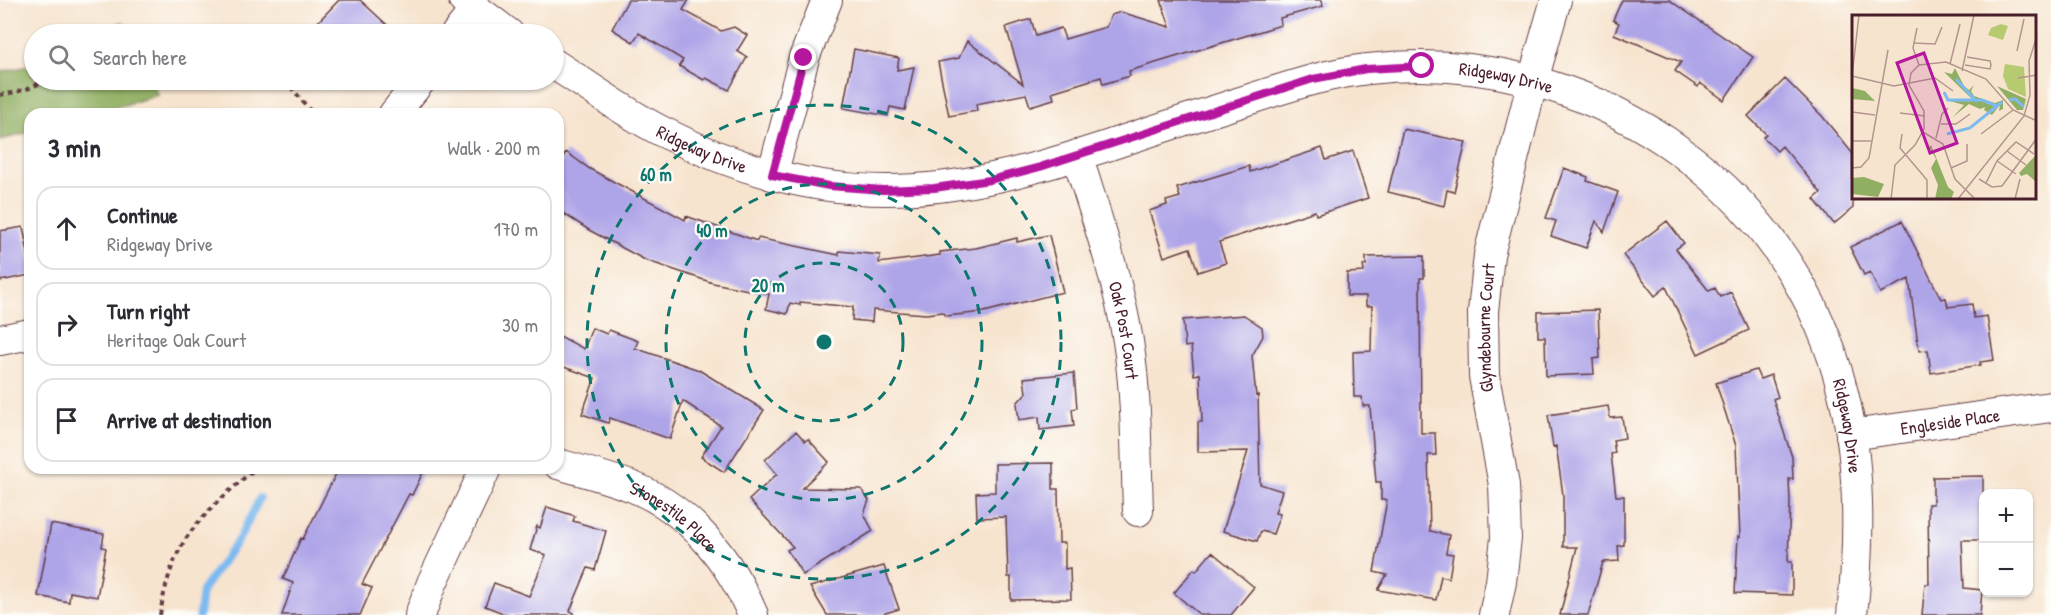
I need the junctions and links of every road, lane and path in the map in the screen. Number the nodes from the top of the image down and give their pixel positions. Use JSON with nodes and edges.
{"nodes":[{"id":1,"x":826,"y":0,"type":"edge"},
{"id":2,"x":1556,"y":0,"type":"edge"},
{"id":3,"x":469,"y":5,"type":"edge"},
{"id":4,"x":460,"y":24,"type":"edge"},
{"id":5,"x":495,"y":24,"type":"edge"},
{"id":6,"x":564,"y":70,"type":"edge"},
{"id":7,"x":1533,"y":80,"type":"junction"},
{"id":8,"x":24,"y":90,"type":"edge"},
{"id":9,"x":293,"y":90,"type":"edge"},
{"id":10,"x":413,"y":90,"type":"edge"},
{"id":11,"x":0,"y":96,"type":"edge"},
{"id":12,"x":308,"y":108,"type":"edge"},
{"id":13,"x":399,"y":108,"type":"edge"},
{"id":14,"x":1077,"y":155,"type":"junction"},
{"id":15,"x":772,"y":175,"type":"junction"},
{"id":16,"x":24,"y":335,"type":"edge"},
{"id":17,"x":0,"y":340,"type":"edge"},
{"id":18,"x":2051,"y":407,"type":"edge"},
{"id":19,"x":1851,"y":435,"type":"junction"},
{"id":20,"x":564,"y":466,"type":"edge"},
{"id":21,"x":250,"y":474,"type":"edge"},
{"id":22,"x":483,"y":474,"type":"edge"},
{"id":23,"x":1138,"y":511,"type":"dead end"},
{"id":24,"x":160,"y":615,"type":"edge"},
{"id":25,"x":420,"y":615,"type":"edge"},
{"id":26,"x":753,"y":615,"type":"edge"},
{"id":27,"x":1494,"y":615,"type":"edge"},
{"id":28,"x":1852,"y":615,"type":"edge"}],
"edges":[{"from":1,"to":15,"type":"street"},
{"from":2,"to":7,"type":"street","name":"Glyndebourne Court"},
{"from":3,"to":4,"type":"street"},
{"from":3,"to":5,"type":"street"},
{"from":6,"to":15,"type":"street","name":"Ridgeway Drive"},
{"from":7,"to":14,"type":"street","name":"Ridgeway Drive"},
{"from":7,"to":19,"type":"street","name":"Ridgeway Drive"},
{"from":7,"to":27,"type":"street","name":"Glyndebourne Court"},
{"from":8,"to":11,"type":"path"},
{"from":9,"to":12,"type":"path"},
{"from":10,"to":13,"type":"street"},
{"from":14,"to":15,"type":"street","name":"Ridgeway Drive"},
{"from":14,"to":23,"type":"street","name":"Oak Post Court"},
{"from":16,"to":17,"type":"street"},
{"from":18,"to":19,"type":"street","name":"Engleside Place"},
{"from":19,"to":28,"type":"street","name":"Ridgeway Drive"},
{"from":20,"to":26,"type":"street","name":"Stonestile Place"},
{"from":21,"to":24,"type":"path"},
{"from":22,"to":25,"type":"street"}]}
